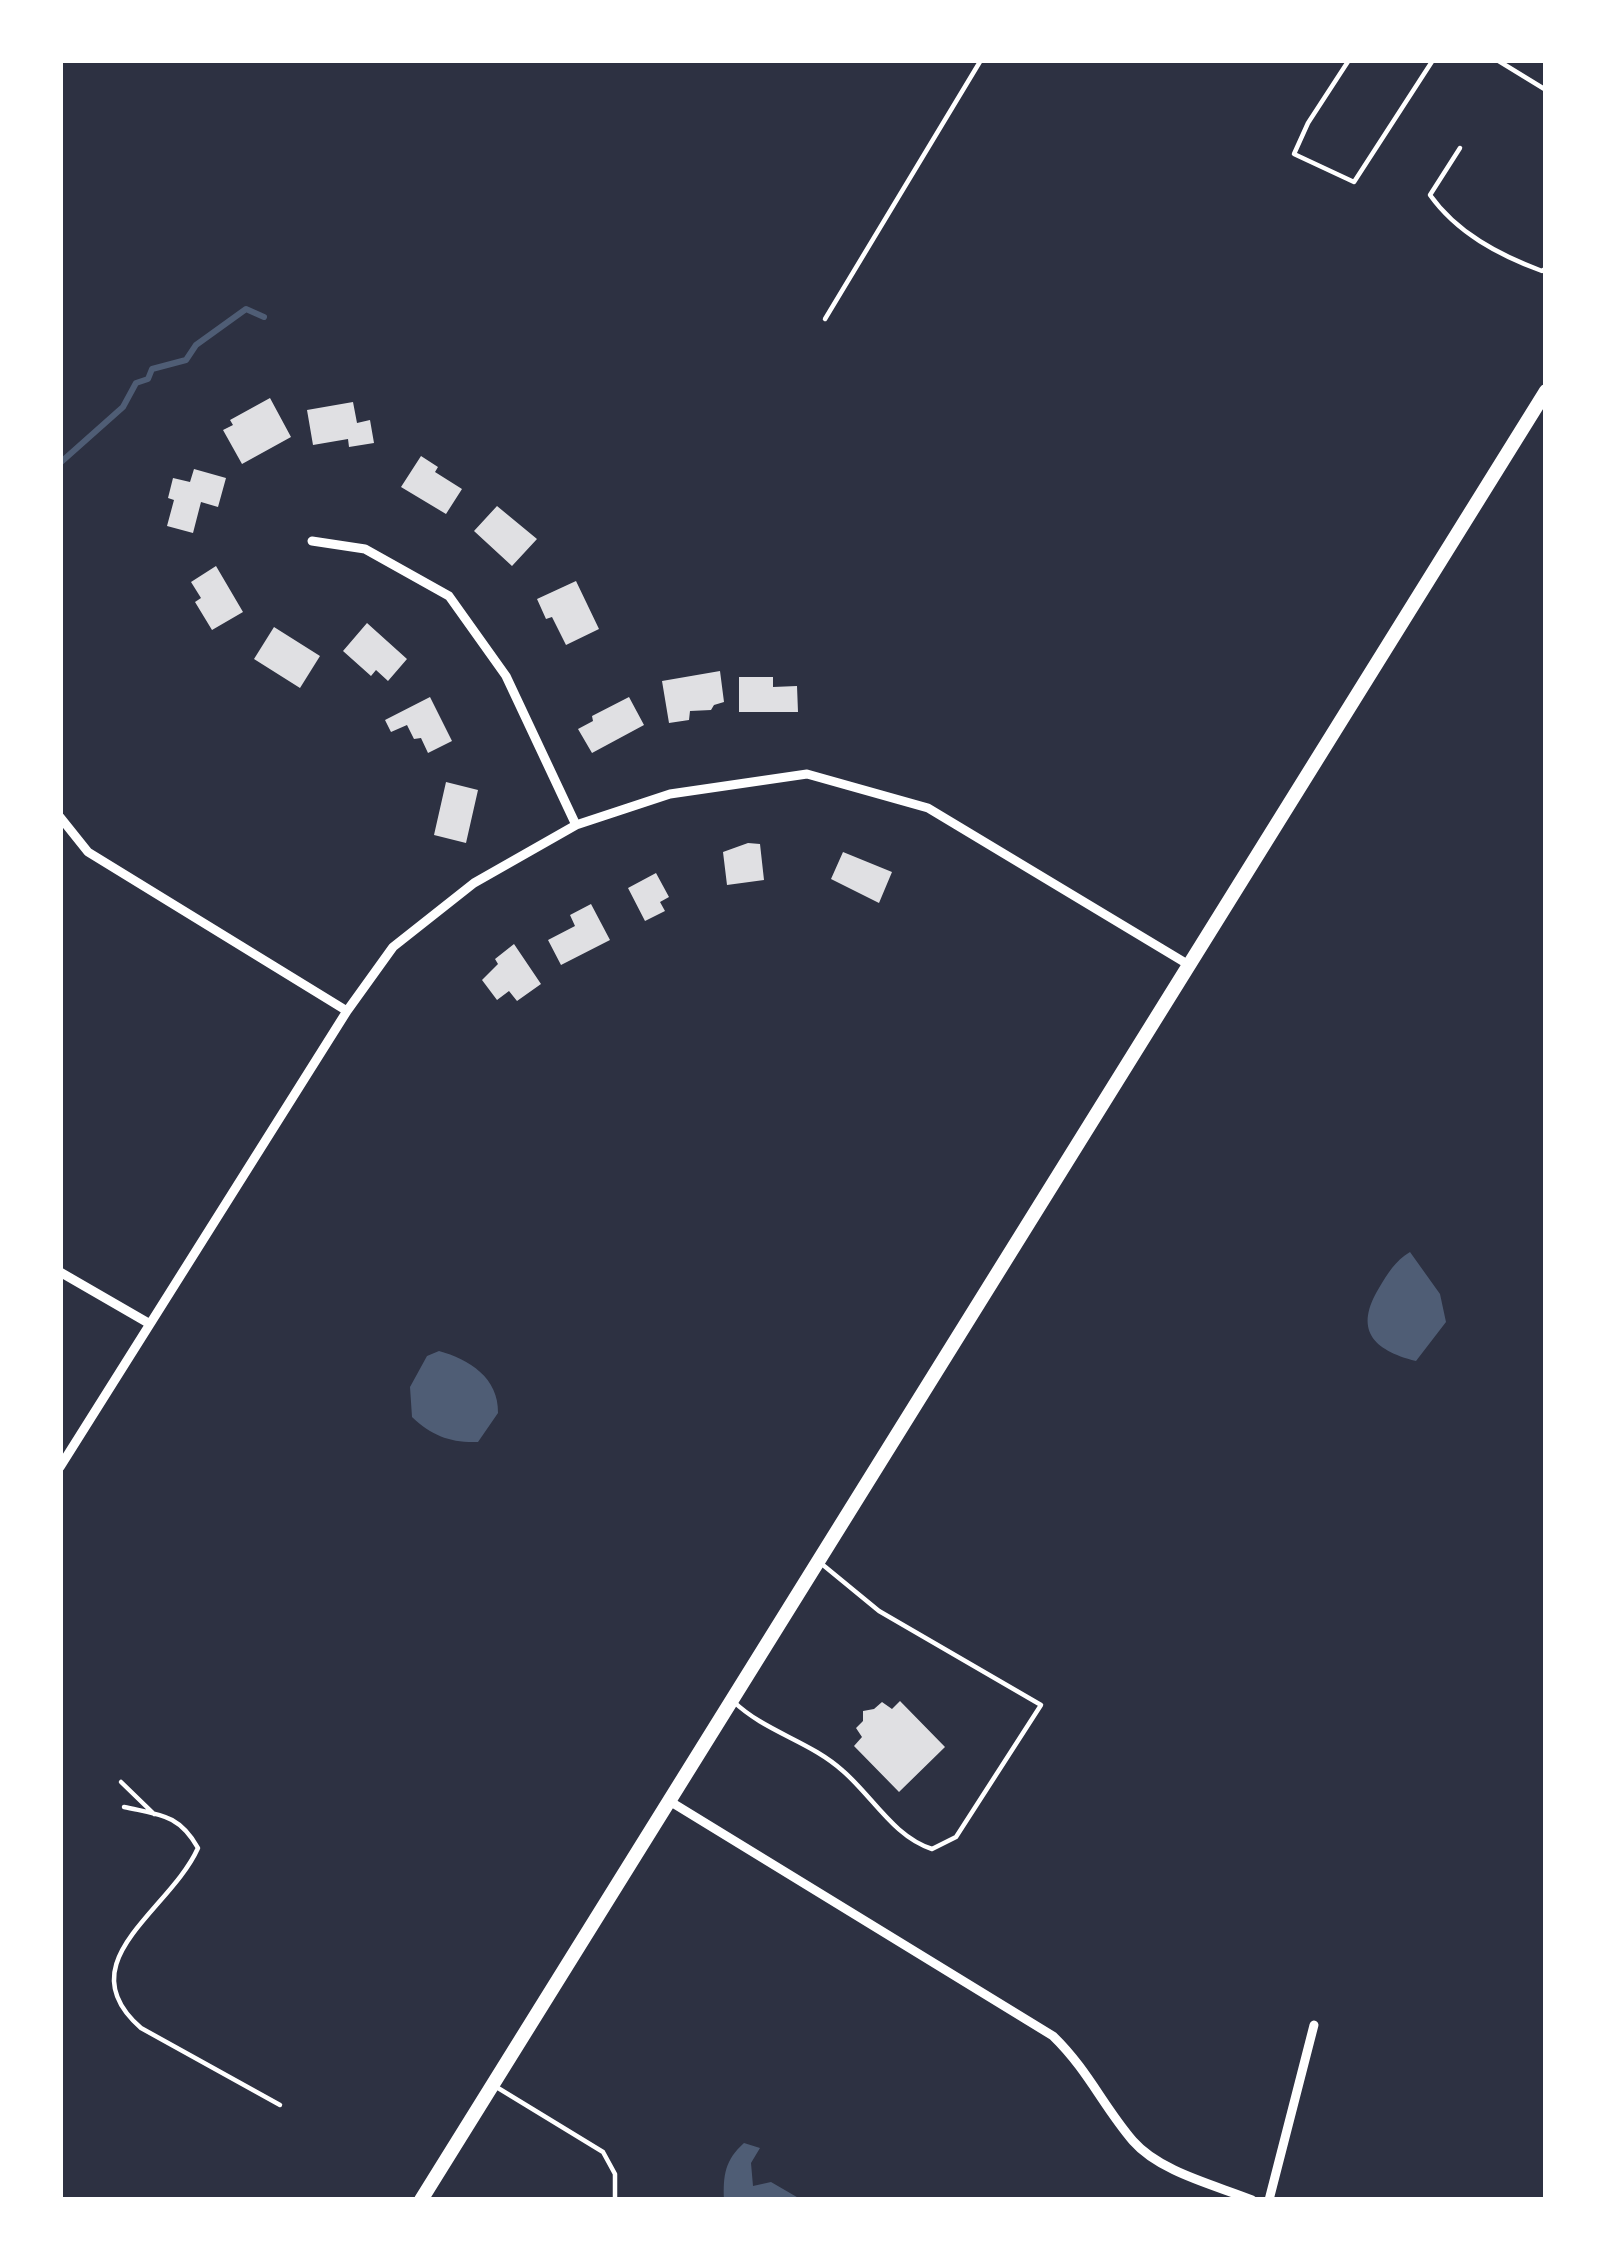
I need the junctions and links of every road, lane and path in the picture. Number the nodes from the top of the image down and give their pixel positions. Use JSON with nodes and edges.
{"nodes":[{"id":1,"x":981,"y":60,"type":"edge"},
{"id":2,"x":1349,"y":60,"type":"edge"},
{"id":3,"x":1433,"y":60,"type":"edge"},
{"id":4,"x":1497,"y":60,"type":"edge"},
{"id":5,"x":1546,"y":90,"type":"edge"},
{"id":6,"x":1460,"y":148,"type":"dead end"},
{"id":7,"x":1546,"y":268,"type":"edge"},
{"id":8,"x":825,"y":319,"type":"dead end"},
{"id":9,"x":1546,"y":391,"type":"edge"},
{"id":10,"x":312,"y":541,"type":"dead end"},
{"id":11,"x":60,"y":817,"type":"edge"},
{"id":12,"x":576,"y":825,"type":"junction"},
{"id":13,"x":1190,"y":965,"type":"junction"},
{"id":14,"x":347,"y":1011,"type":"junction"},
{"id":15,"x":60,"y":1272,"type":"edge"},
{"id":16,"x":150,"y":1324,"type":"junction"},
{"id":17,"x":60,"y":1468,"type":"edge"},
{"id":18,"x":820,"y":1562,"type":"junction"},
{"id":19,"x":733,"y":1701,"type":"junction"},
{"id":20,"x":121,"y":1782,"type":"dead end"},
{"id":21,"x":670,"y":1802,"type":"junction"},
{"id":22,"x":124,"y":1808,"type":"dead end"},
{"id":23,"x":154,"y":1814,"type":"junction"},
{"id":24,"x":1314,"y":2025,"type":"dead end"},
{"id":25,"x":493,"y":2085,"type":"junction"},
{"id":26,"x":280,"y":2105,"type":"dead end"},
{"id":27,"x":421,"y":2200,"type":"edge"},
{"id":28,"x":616,"y":2200,"type":"edge"},
{"id":29,"x":1252,"y":2200,"type":"edge"},
{"id":30,"x":1269,"y":2200,"type":"edge"}],
"edges":[{"from":1,"to":8,"type":"lane"},
{"from":2,"to":3,"type":"lane"},
{"from":4,"to":5,"type":"lane"},
{"from":6,"to":7,"type":"lane"},
{"from":9,"to":13,"type":"main road"},
{"from":10,"to":12,"type":"street"},
{"from":11,"to":14,"type":"street"},
{"from":12,"to":13,"type":"street"},
{"from":12,"to":14,"type":"street"},
{"from":13,"to":18,"type":"main road"},
{"from":14,"to":16,"type":"street"},
{"from":15,"to":16,"type":"street"},
{"from":16,"to":17,"type":"street"},
{"from":18,"to":19,"type":"main road"},
{"from":18,"to":19,"type":"lane"},
{"from":19,"to":21,"type":"main road"},
{"from":20,"to":23,"type":"lane"},
{"from":21,"to":25,"type":"main road"},
{"from":21,"to":29,"type":"street"},
{"from":22,"to":23,"type":"lane"},
{"from":23,"to":26,"type":"lane"},
{"from":24,"to":30,"type":"street"},
{"from":25,"to":27,"type":"main road"},
{"from":25,"to":28,"type":"lane"}]}
